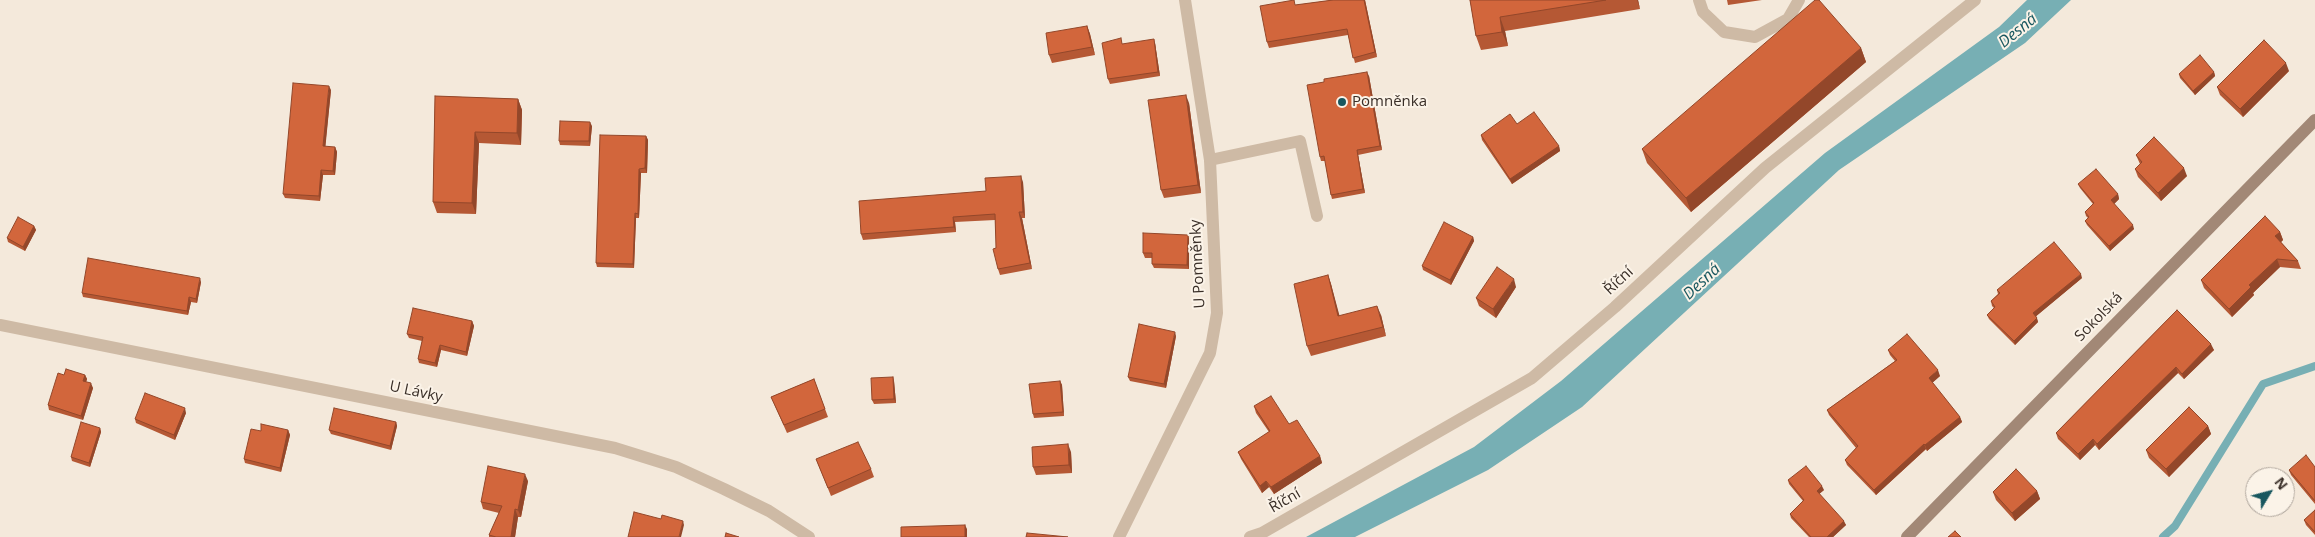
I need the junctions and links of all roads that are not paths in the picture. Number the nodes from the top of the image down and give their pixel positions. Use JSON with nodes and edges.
{"nodes":[{"id":1,"x":1185,"y":0,"type":"edge"},
{"id":2,"x":1699,"y":0,"type":"edge"},
{"id":3,"x":1799,"y":0,"type":"edge"},
{"id":4,"x":1975,"y":0,"type":"edge"},
{"id":5,"x":2315,"y":120,"type":"edge"},
{"id":6,"x":1210,"y":160,"type":"junction"},
{"id":7,"x":1317,"y":216,"type":"dead end"},
{"id":8,"x":0,"y":325,"type":"edge"},
{"id":9,"x":809,"y":537,"type":"edge"},
{"id":10,"x":1119,"y":537,"type":"edge"},
{"id":11,"x":1250,"y":537,"type":"edge"},
{"id":12,"x":1907,"y":537,"type":"edge"}],
"edges":[{"from":1,"to":6,"type":"street","name":"U Pomněnky"},
{"from":2,"to":3,"type":"street"},
{"from":4,"to":11,"type":"street","name":"Říční"},
{"from":5,"to":12,"type":"street","name":"Sokolská"},
{"from":6,"to":7,"type":"street"},
{"from":6,"to":10,"type":"street","name":"U Pomněnky"},
{"from":8,"to":9,"type":"street","name":"U Lávky"}]}
